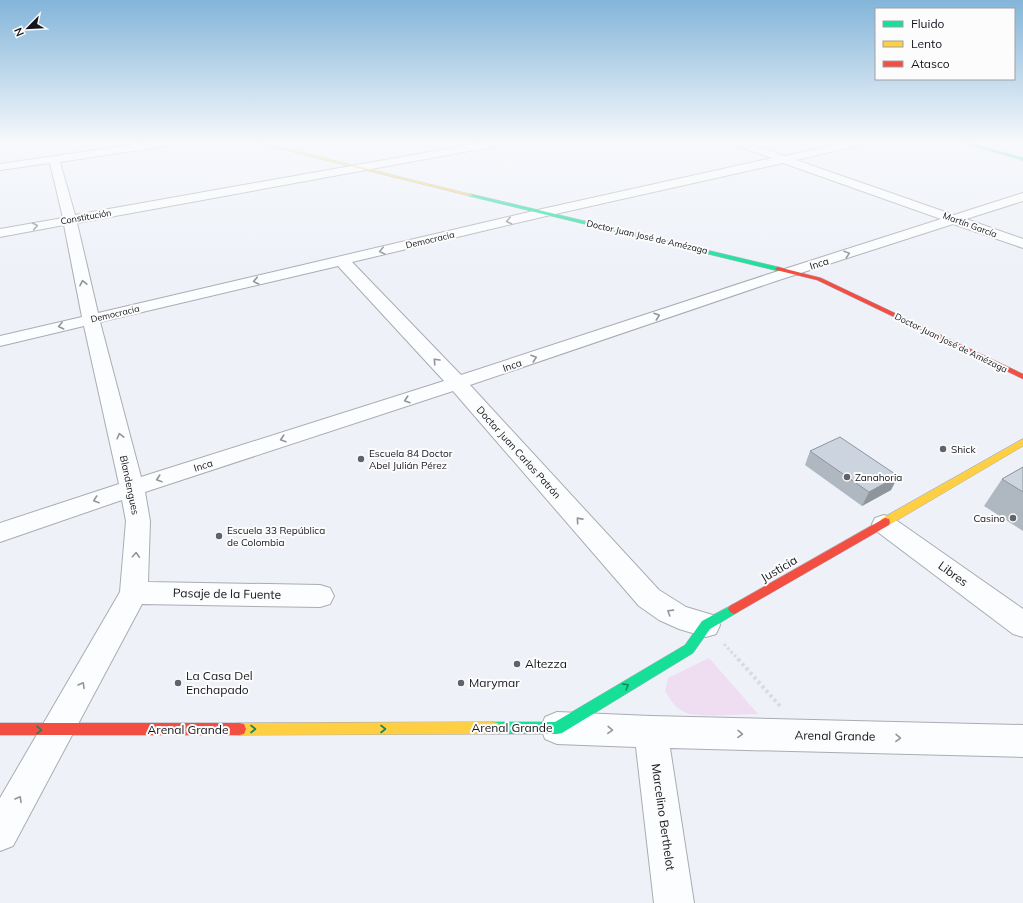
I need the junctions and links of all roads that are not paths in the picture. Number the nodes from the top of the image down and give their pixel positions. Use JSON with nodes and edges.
{"nodes":[{"id":1,"x":61,"y":184,"type":"edge"},
{"id":2,"x":270,"y":184,"type":"edge"},
{"id":3,"x":425,"y":184,"type":"edge"},
{"id":4,"x":671,"y":184,"type":"edge"},
{"id":5,"x":855,"y":184,"type":"edge"},
{"id":6,"x":1023,"y":197,"type":"edge"},
{"id":7,"x":542,"y":213,"type":"junction"},
{"id":8,"x":954,"y":219,"type":"junction"},
{"id":9,"x":70,"y":220,"type":"junction"},
{"id":10,"x":0,"y":233,"type":"edge"},
{"id":11,"x":1023,"y":244,"type":"edge"},
{"id":12,"x":342,"y":261,"type":"junction"},
{"id":13,"x":793,"y":272,"type":"junction"},
{"id":14,"x":91,"y":320,"type":"junction"},
{"id":15,"x":0,"y":341,"type":"edge"},
{"id":16,"x":1023,"y":377,"type":"edge"},
{"id":17,"x":457,"y":383,"type":"junction"},
{"id":18,"x":1023,"y":442,"type":"edge"},
{"id":19,"x":132,"y":488,"type":"junction"},
{"id":20,"x":884,"y":524,"type":"junction"},
{"id":21,"x":0,"y":533,"type":"edge"},
{"id":22,"x":134,"y":592,"type":"junction"},
{"id":23,"x":320,"y":596,"type":"dead end"},
{"id":24,"x":706,"y":625,"type":"junction"},
{"id":25,"x":1023,"y":625,"type":"edge"},
{"id":26,"x":557,"y":728,"type":"junction"},
{"id":27,"x":0,"y":729,"type":"edge"},
{"id":28,"x":56,"y":730,"type":"junction"},
{"id":29,"x":651,"y":732,"type":"junction"},
{"id":30,"x":1023,"y":741,"type":"edge"},
{"id":31,"x":0,"y":833,"type":"edge"},
{"id":32,"x":674,"y":903,"type":"edge"}],
"edges":[{"from":1,"to":9,"type":"street","name":"Blandengues"},
{"from":2,"to":9,"type":"street","name":"Constitución"},
{"from":3,"to":7,"type":"street","name":"Doctor Juan José de Amézaga"},
{"from":4,"to":7,"type":"street","name":"Democracia"},
{"from":5,"to":8,"type":"street","name":"Martín García"},
{"from":6,"to":8,"type":"street","name":"Inca"},
{"from":7,"to":12,"type":"street","name":"Democracia","one_way":true},
{"from":7,"to":13,"type":"street","name":"Doctor Juan José de Amézaga"},
{"from":8,"to":11,"type":"street","name":"Martín García"},
{"from":13,"to":8,"type":"street","name":"Inca","one_way":true},
{"from":10,"to":9,"type":"street","name":"Constitución","one_way":true},
{"from":14,"to":9,"type":"street","name":"Blandengues","one_way":true},
{"from":12,"to":14,"type":"street","name":"Democracia","one_way":true},
{"from":17,"to":12,"type":"street","name":"Doctor Juan Carlos Patrón","one_way":true},
{"from":13,"to":16,"type":"street","name":"Doctor Juan José de Amézaga"},
{"from":17,"to":13,"type":"street","name":"Inca","one_way":true},
{"from":14,"to":15,"type":"street","name":"Democracia","one_way":true},
{"from":19,"to":14,"type":"street","name":"Blandengues","one_way":true},
{"from":17,"to":19,"type":"street","name":"Inca","one_way":true},
{"from":24,"to":17,"type":"street","name":"Doctor Juan Carlos Patrón","one_way":true},
{"from":18,"to":20,"type":"street","name":"Justicia"},
{"from":19,"to":21,"type":"street","name":"Inca","one_way":true},
{"from":22,"to":19,"type":"street","name":"Blandengues","one_way":true},
{"from":20,"to":24,"type":"street","name":"Justicia"},
{"from":20,"to":25,"type":"street","name":"Libres"},
{"from":22,"to":23,"type":"street","name":"Pasaje de la Fuente"},
{"from":28,"to":22,"type":"street","name":"Blandengues","one_way":true},
{"from":26,"to":24,"type":"street","name":"Justicia","one_way":true},
{"from":28,"to":26,"type":"street","name":"Arenal Grande","one_way":true},
{"from":26,"to":29,"type":"street","name":"Arenal Grande","one_way":true},
{"from":27,"to":28,"type":"street","name":"Arenal Grande","one_way":true},
{"from":31,"to":28,"type":"street","name":"Blandengues","one_way":true},
{"from":29,"to":30,"type":"street","name":"Arenal Grande","one_way":true},
{"from":29,"to":32,"type":"street","name":"Marcelino Berthelot"}]}
